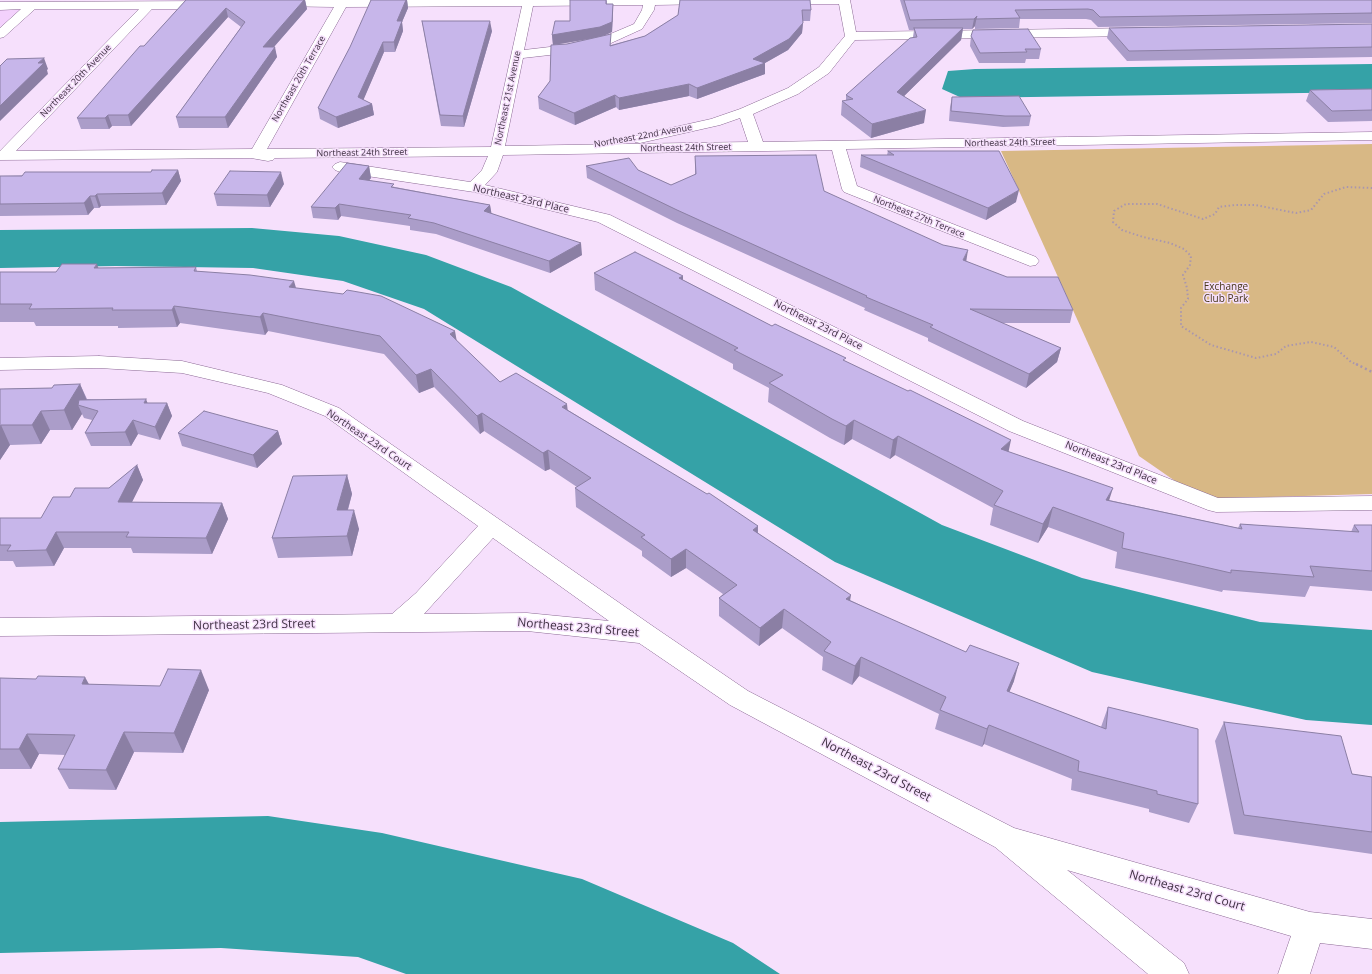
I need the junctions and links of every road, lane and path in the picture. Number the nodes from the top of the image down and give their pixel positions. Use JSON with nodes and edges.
{"nodes":[{"id":1,"x":2,"y":0,"type":"edge"},
{"id":2,"x":637,"y":1,"type":"edge"},
{"id":3,"x":650,"y":1,"type":"junction"},
{"id":4,"x":720,"y":1,"type":"edge"},
{"id":5,"x":766,"y":1,"type":"edge"},
{"id":6,"x":844,"y":1,"type":"edge"},
{"id":7,"x":0,"y":2,"type":"edge"},
{"id":8,"x":165,"y":3,"type":"edge"},
{"id":9,"x":342,"y":3,"type":"junction"},
{"id":10,"x":528,"y":3,"type":"junction"},
{"id":11,"x":264,"y":4,"type":"edge"},
{"id":12,"x":149,"y":5,"type":"junction"},
{"id":13,"x":225,"y":5,"type":"edge"},
{"id":14,"x":0,"y":6,"type":"edge"},
{"id":15,"x":32,"y":6,"type":"junction"},
{"id":16,"x":0,"y":20,"type":"edge"},
{"id":17,"x":16,"y":20,"type":"junction"},
{"id":18,"x":1151,"y":32,"type":"edge"},
{"id":19,"x":0,"y":34,"type":"edge"},
{"id":20,"x":851,"y":36,"type":"junction"},
{"id":21,"x":518,"y":55,"type":"junction"},
{"id":22,"x":745,"y":112,"type":"junction"},
{"id":23,"x":1372,"y":136,"type":"edge"},
{"id":24,"x":838,"y":146,"type":"junction"},
{"id":25,"x":757,"y":147,"type":"junction"},
{"id":26,"x":540,"y":150,"type":"junction"},
{"id":27,"x":497,"y":151,"type":"junction"},
{"id":28,"x":256,"y":155,"type":"junction"},
{"id":29,"x":2,"y":156,"type":"edge"},
{"id":30,"x":474,"y":187,"type":"junction"},
{"id":31,"x":1372,"y":188,"type":"edge"},
{"id":32,"x":1030,"y":261,"type":"dead end"},
{"id":33,"x":0,"y":364,"type":"edge"},
{"id":34,"x":1372,"y":372,"type":"edge"},
{"id":35,"x":1372,"y":503,"type":"edge"},
{"id":36,"x":492,"y":525,"type":"junction"},
{"id":37,"x":397,"y":624,"type":"junction"},
{"id":38,"x":0,"y":627,"type":"edge"},
{"id":39,"x":645,"y":634,"type":"junction"},
{"id":40,"x":1005,"y":838,"type":"junction"},
{"id":41,"x":1310,"y":926,"type":"junction"},
{"id":42,"x":1372,"y":934,"type":"edge"},
{"id":43,"x":1173,"y":974,"type":"edge"},
{"id":44,"x":1294,"y":974,"type":"edge"}],
"edges":[{"from":1,"to":7,"type":"street"},
{"from":2,"to":3,"type":"street"},
{"from":2,"to":10,"type":"street"},
{"from":3,"to":4,"type":"street"},
{"from":3,"to":21,"type":"street"},
{"from":5,"to":6,"type":"street"},
{"from":6,"to":20,"type":"street"},
{"from":8,"to":12,"type":"street"},
{"from":8,"to":13,"type":"street"},
{"from":9,"to":10,"type":"street"},
{"from":9,"to":11,"type":"street"},
{"from":9,"to":28,"type":"street","name":"Northeast 20th Terrace"},
{"from":10,"to":21,"type":"street","name":"Northeast 21st Avenue"},
{"from":12,"to":15,"type":"street"},
{"from":12,"to":29,"type":"street","name":"Northeast 20th Avenue"},
{"from":14,"to":15,"type":"street"},
{"from":15,"to":17,"type":"street"},
{"from":16,"to":17,"type":"street"},
{"from":17,"to":19,"type":"street"},
{"from":18,"to":20,"type":"street"},
{"from":20,"to":22,"type":"street","name":"Northeast 22nd Avenue"},
{"from":21,"to":27,"type":"street","name":"Northeast 21st Avenue"},
{"from":22,"to":25,"type":"street"},
{"from":22,"to":26,"type":"street","name":"Northeast 22nd Avenue"},
{"from":23,"to":24,"type":"street","name":"Northeast 24th Street"},
{"from":24,"to":25,"type":"street","name":"Northeast 24th Street"},
{"from":24,"to":32,"type":"street","name":"Northeast 27th Terrace"},
{"from":25,"to":26,"type":"street","name":"Northeast 24th Street"},
{"from":26,"to":27,"type":"street","name":"Northeast 24th Street"},
{"from":27,"to":28,"type":"street","name":"Northeast 24th Street"},
{"from":27,"to":30,"type":"street","name":"Northeast 21st Avenue"},
{"from":28,"to":29,"type":"street","name":"Northeast 24th Street"},
{"from":28,"to":30,"type":"street","name":"Northeast 23rd Place"},
{"from":30,"to":35,"type":"street","name":"Northeast 23rd Place"},
{"from":31,"to":34,"type":"path"},
{"from":33,"to":36,"type":"street","name":"Northeast 23rd Court"},
{"from":36,"to":37,"type":"street"},
{"from":36,"to":39,"type":"street","name":"Northeast 23rd Court"},
{"from":37,"to":38,"type":"street","name":"Northeast 23rd Street"},
{"from":37,"to":39,"type":"street","name":"Northeast 23rd Street"},
{"from":39,"to":40,"type":"street","name":"Northeast 23rd Street"},
{"from":40,"to":41,"type":"street","name":"Northeast 23rd Court"},
{"from":40,"to":43,"type":"street","name":"Northeast 23rd Street"},
{"from":41,"to":42,"type":"street","name":"Northeast 23rd Court"},
{"from":41,"to":44,"type":"street"}]}
